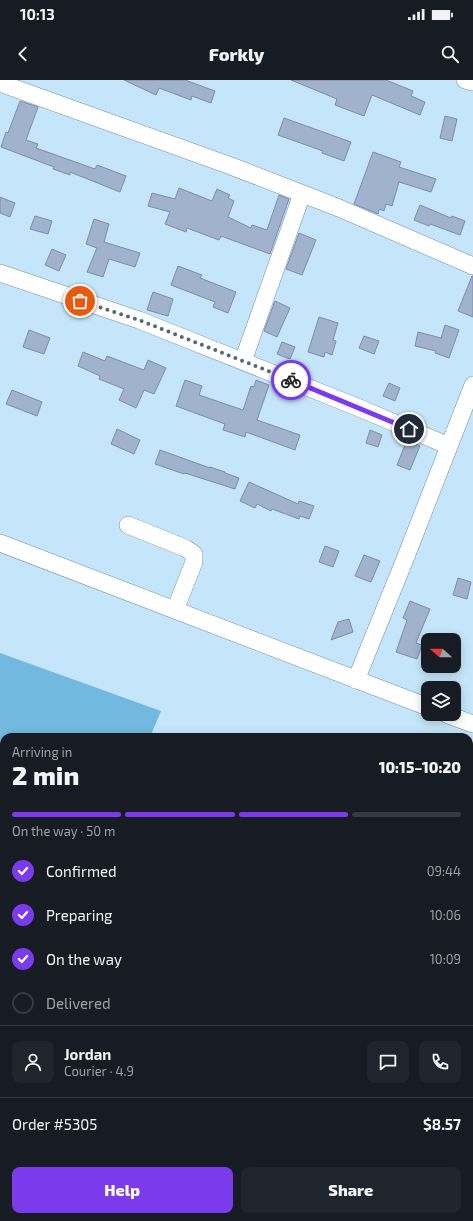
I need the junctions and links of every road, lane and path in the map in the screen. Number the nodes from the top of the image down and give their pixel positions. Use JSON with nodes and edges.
{"nodes":[{"id":1,"x":465,"y":80,"type":"edge"},
{"id":2,"x":473,"y":82,"type":"edge"},
{"id":3,"x":0,"y":83,"type":"edge"},
{"id":4,"x":302,"y":194,"type":"junction"},
{"id":5,"x":473,"y":266,"type":"edge"},
{"id":6,"x":0,"y":273,"type":"edge"},
{"id":7,"x":243,"y":361,"type":"junction"},
{"id":8,"x":473,"y":385,"type":"edge"},
{"id":9,"x":448,"y":446,"type":"junction"},
{"id":10,"x":128,"y":525,"type":"dead end"},
{"id":11,"x":0,"y":543,"type":"edge"},
{"id":12,"x":175,"y":610,"type":"junction"},
{"id":13,"x":356,"y":680,"type":"junction"},
{"id":14,"x":421,"y":704,"type":"edge"},
{"id":15,"x":461,"y":720,"type":"edge"},
{"id":16,"x":473,"y":724,"type":"edge"}],
"edges":[{"from":1,"to":2,"type":"street"},
{"from":3,"to":4,"type":"street"},
{"from":4,"to":5,"type":"street"},
{"from":4,"to":7,"type":"street"},
{"from":6,"to":7,"type":"street"},
{"from":7,"to":9,"type":"street"},
{"from":8,"to":9,"type":"street"},
{"from":9,"to":13,"type":"street"},
{"from":10,"to":12,"type":"street"},
{"from":11,"to":12,"type":"street"},
{"from":12,"to":13,"type":"street"},
{"from":13,"to":14,"type":"street"},
{"from":15,"to":16,"type":"street"}]}
